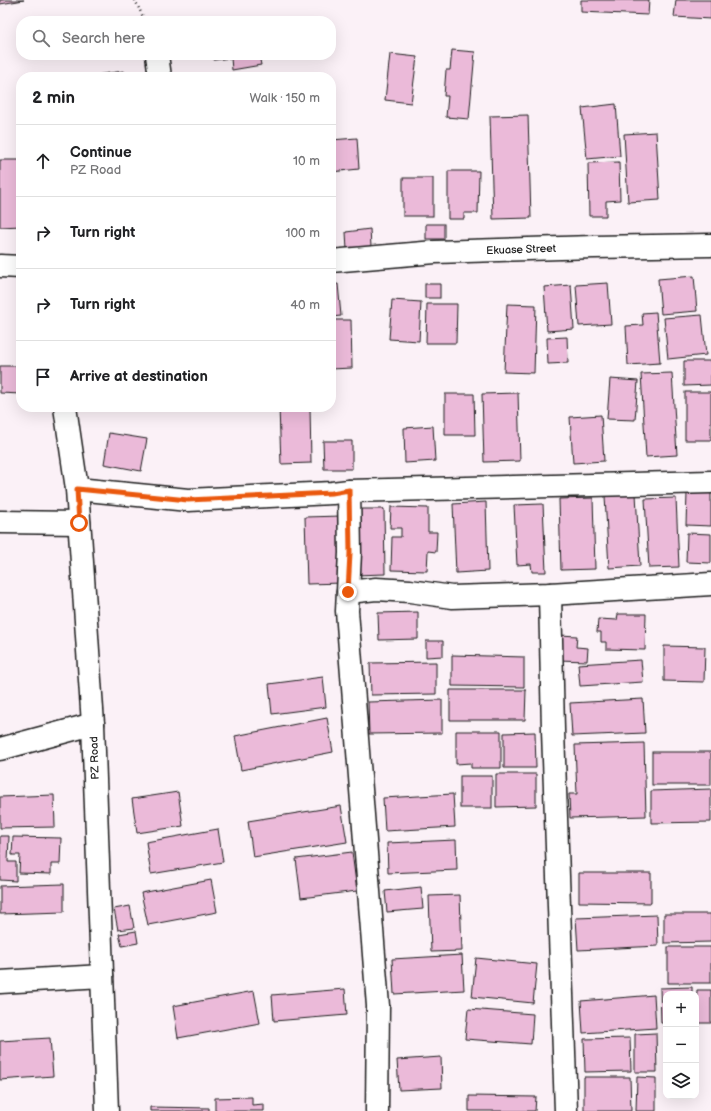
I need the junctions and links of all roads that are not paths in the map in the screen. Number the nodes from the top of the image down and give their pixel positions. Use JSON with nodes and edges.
{"nodes":[{"id":1,"x":158,"y":60,"type":"edge"},
{"id":2,"x":159,"y":72,"type":"edge"},
{"id":3,"x":711,"y":246,"type":"edge"},
{"id":4,"x":336,"y":261,"type":"edge"},
{"id":5,"x":66,"y":412,"type":"edge"},
{"id":6,"x":711,"y":482,"type":"edge"},
{"id":7,"x":77,"y":489,"type":"junction"},
{"id":8,"x":349,"y":490,"type":"junction"},
{"id":9,"x":0,"y":522,"type":"edge"},
{"id":10,"x":79,"y":523,"type":"junction"},
{"id":11,"x":711,"y":584,"type":"edge"},
{"id":12,"x":348,"y":592,"type":"junction"},
{"id":13,"x":550,"y":594,"type":"junction"},
{"id":14,"x":93,"y":724,"type":"junction"},
{"id":15,"x":0,"y":749,"type":"edge"},
{"id":16,"x":102,"y":976,"type":"junction"},
{"id":17,"x":0,"y":982,"type":"edge"},
{"id":18,"x":107,"y":1111,"type":"edge"},
{"id":19,"x":377,"y":1111,"type":"edge"},
{"id":20,"x":566,"y":1111,"type":"edge"}],
"edges":[{"from":1,"to":2,"type":"street"},
{"from":3,"to":4,"type":"street","name":"Ekuase Street"},
{"from":5,"to":7,"type":"street","name":"PZ Road"},
{"from":6,"to":8,"type":"street"},
{"from":7,"to":8,"type":"street"},
{"from":7,"to":10,"type":"street","name":"PZ Road"},
{"from":8,"to":12,"type":"street"},
{"from":9,"to":10,"type":"street"},
{"from":10,"to":14,"type":"street","name":"PZ Road"},
{"from":11,"to":13,"type":"street"},
{"from":12,"to":13,"type":"street"},
{"from":12,"to":19,"type":"street"},
{"from":13,"to":20,"type":"street"},
{"from":14,"to":15,"type":"street"},
{"from":14,"to":16,"type":"street","name":"PZ Road"},
{"from":16,"to":17,"type":"street"},
{"from":16,"to":18,"type":"street","name":"PZ Road"}]}
